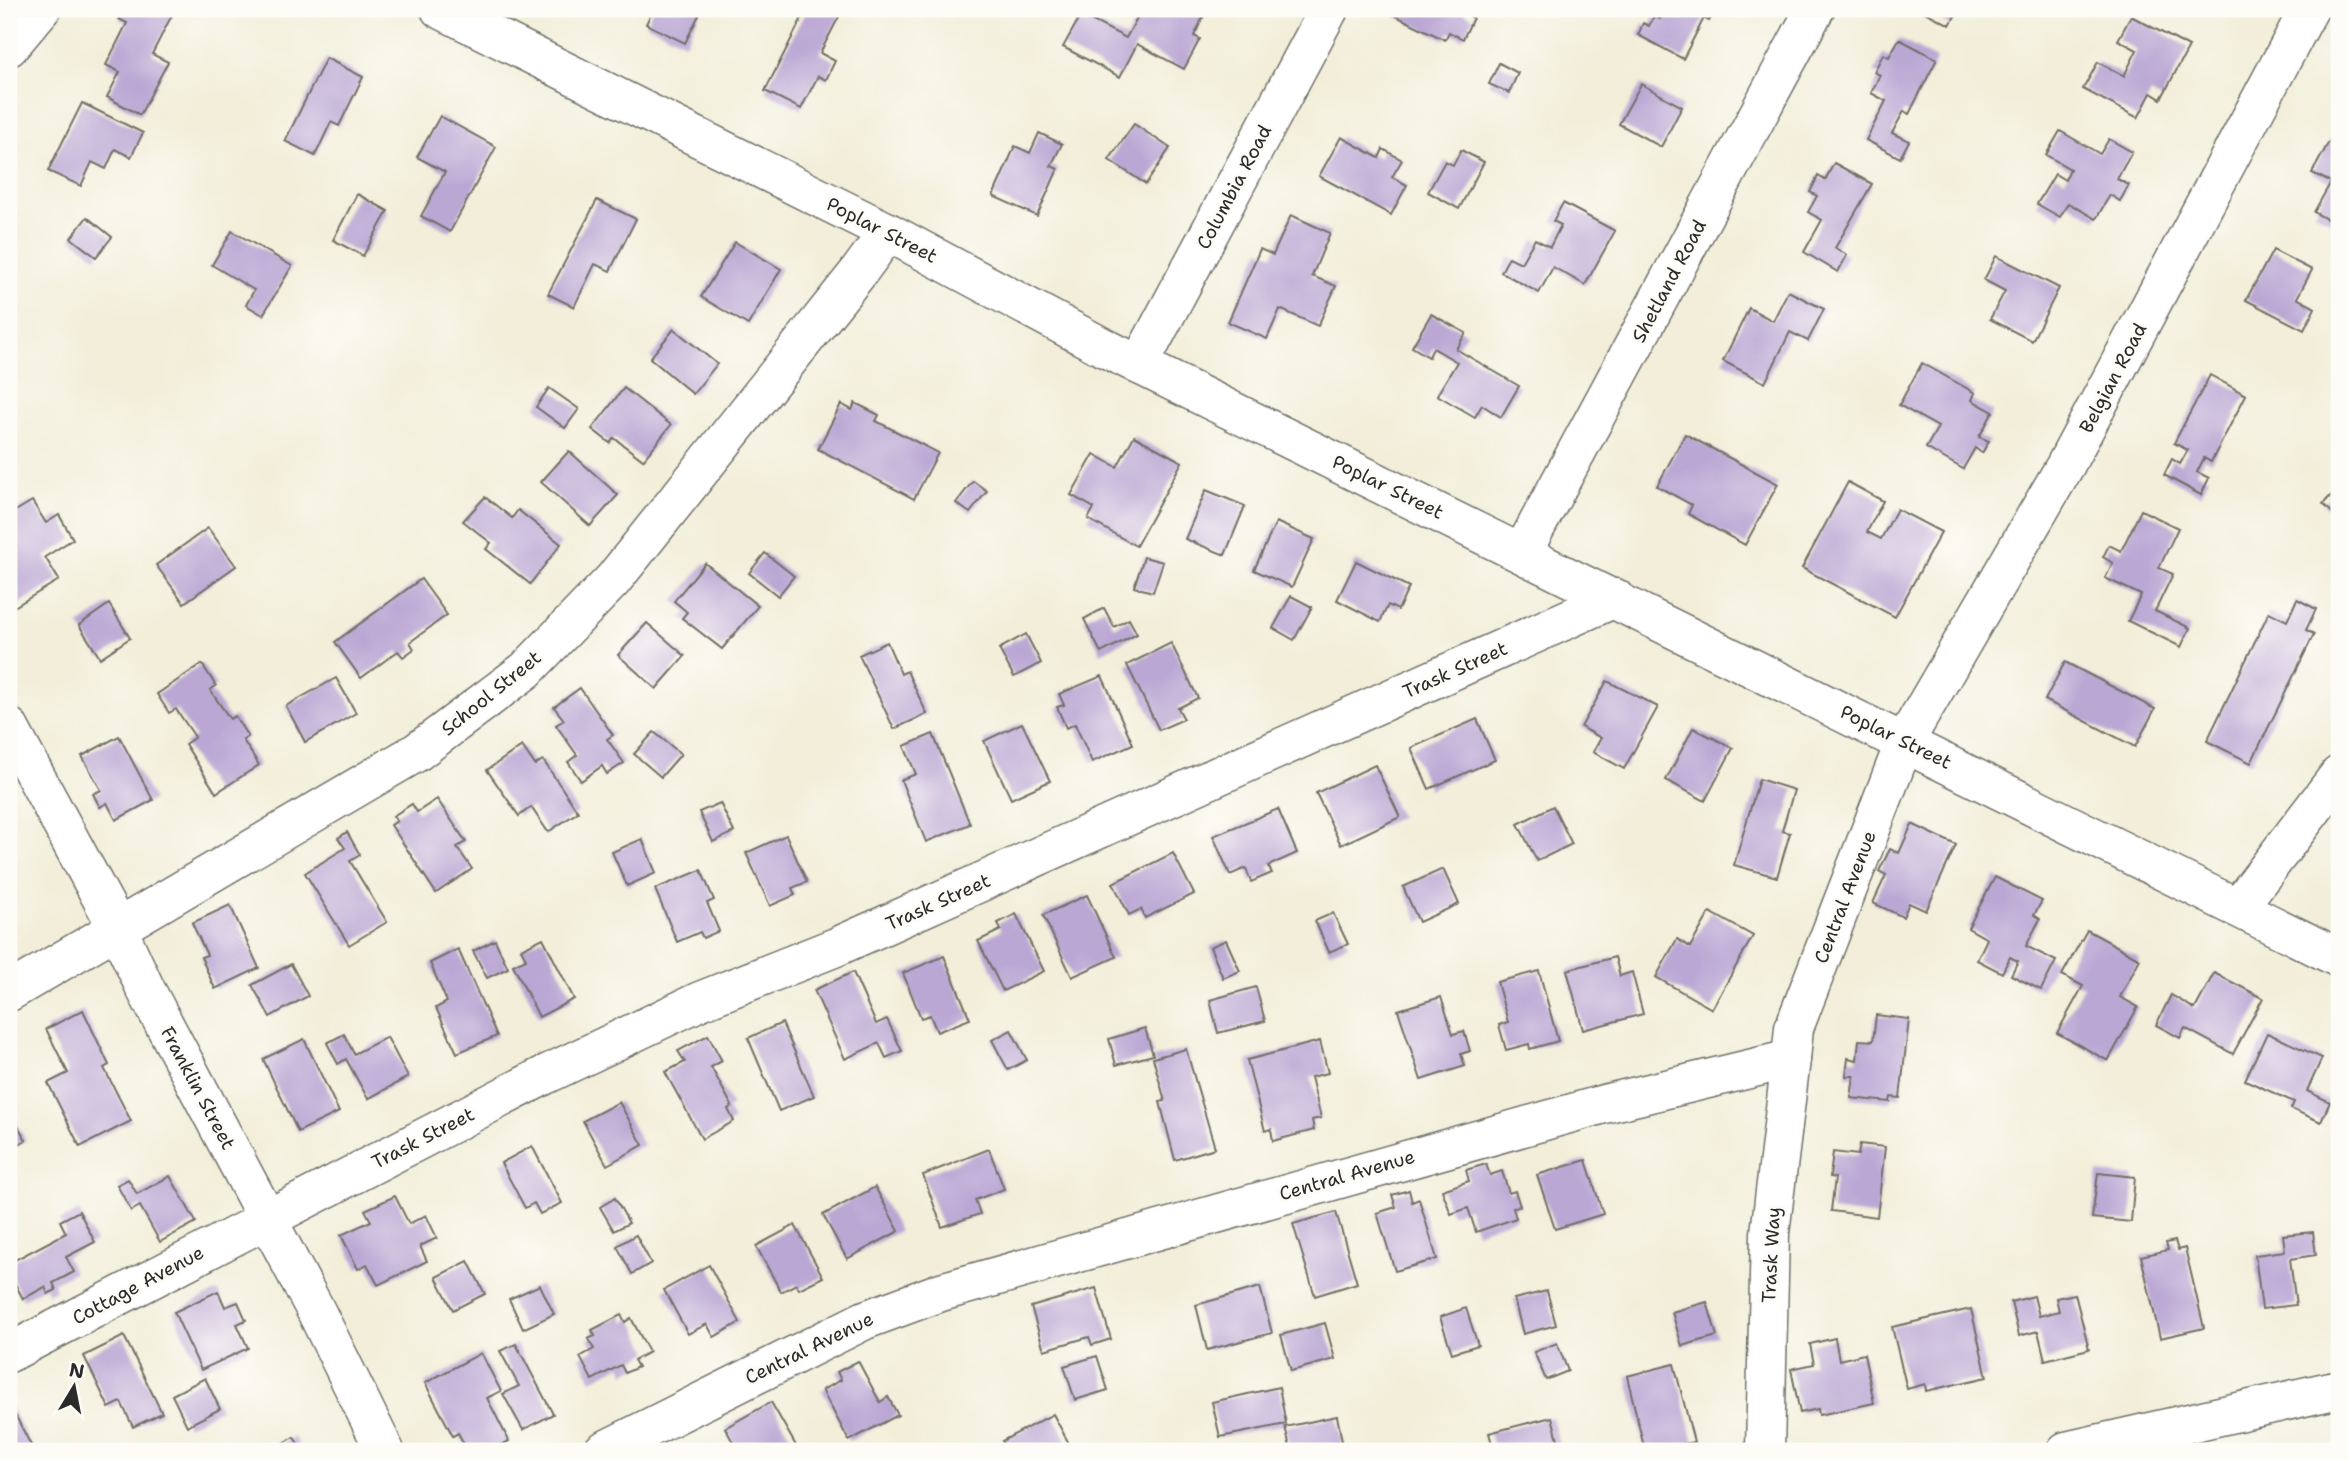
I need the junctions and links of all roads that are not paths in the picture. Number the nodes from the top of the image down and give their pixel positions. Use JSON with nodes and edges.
{"nodes":[{"id":1,"x":41,"y":9,"type":"edge"},
{"id":2,"x":440,"y":9,"type":"edge"},
{"id":3,"x":1329,"y":9,"type":"edge"},
{"id":4,"x":1815,"y":9,"type":"edge"},
{"id":5,"x":2309,"y":9,"type":"edge"},
{"id":6,"x":9,"y":47,"type":"edge"},
{"id":7,"x":888,"y":232,"type":"junction"},
{"id":8,"x":1139,"y":365,"type":"junction"},
{"id":9,"x":1522,"y":552,"type":"junction"},
{"id":10,"x":1615,"y":598,"type":"junction"},
{"id":11,"x":9,"y":727,"type":"edge"},
{"id":12,"x":1905,"y":741,"type":"junction"},
{"id":13,"x":2339,"y":775,"type":"edge"},
{"id":14,"x":2238,"y":907,"type":"junction"},
{"id":15,"x":117,"y":927,"type":"junction"},
{"id":16,"x":2339,"y":958,"type":"edge"},
{"id":17,"x":9,"y":992,"type":"edge"},
{"id":18,"x":1791,"y":1059,"type":"junction"},
{"id":19,"x":267,"y":1218,"type":"junction"},
{"id":20,"x":9,"y":1353,"type":"edge"},
{"id":21,"x":2339,"y":1389,"type":"edge"},
{"id":22,"x":385,"y":1451,"type":"edge"},
{"id":23,"x":603,"y":1451,"type":"edge"},
{"id":24,"x":1765,"y":1451,"type":"edge"},
{"id":25,"x":2066,"y":1451,"type":"edge"}],
"edges":[{"from":1,"to":6,"type":"street"},
{"from":2,"to":7,"type":"street","name":"Poplar Street"},
{"from":3,"to":8,"type":"street","name":"Columbia Road"},
{"from":4,"to":9,"type":"street","name":"Shetland Road"},
{"from":5,"to":12,"type":"street","name":"Belgian Road"},
{"from":7,"to":8,"type":"street","name":"Poplar Street"},
{"from":7,"to":15,"type":"street","name":"School Street"},
{"from":8,"to":9,"type":"street","name":"Poplar Street"},
{"from":9,"to":10,"type":"street","name":"Poplar Street"},
{"from":10,"to":12,"type":"street","name":"Poplar Street"},
{"from":10,"to":19,"type":"street","name":"Trask Street"},
{"from":11,"to":15,"type":"street","name":"Franklin Street"},
{"from":12,"to":14,"type":"street","name":"Poplar Street"},
{"from":12,"to":18,"type":"street","name":"Central Avenue"},
{"from":13,"to":14,"type":"street"},
{"from":14,"to":16,"type":"street","name":"Poplar Street"},
{"from":15,"to":17,"type":"street","name":"School Street"},
{"from":15,"to":19,"type":"street","name":"Franklin Street"},
{"from":18,"to":23,"type":"street","name":"Central Avenue"},
{"from":18,"to":24,"type":"street","name":"Trask Way"},
{"from":19,"to":20,"type":"street","name":"Cottage Avenue"},
{"from":19,"to":22,"type":"street","name":"Franklin Street"},
{"from":21,"to":25,"type":"street"}]}
